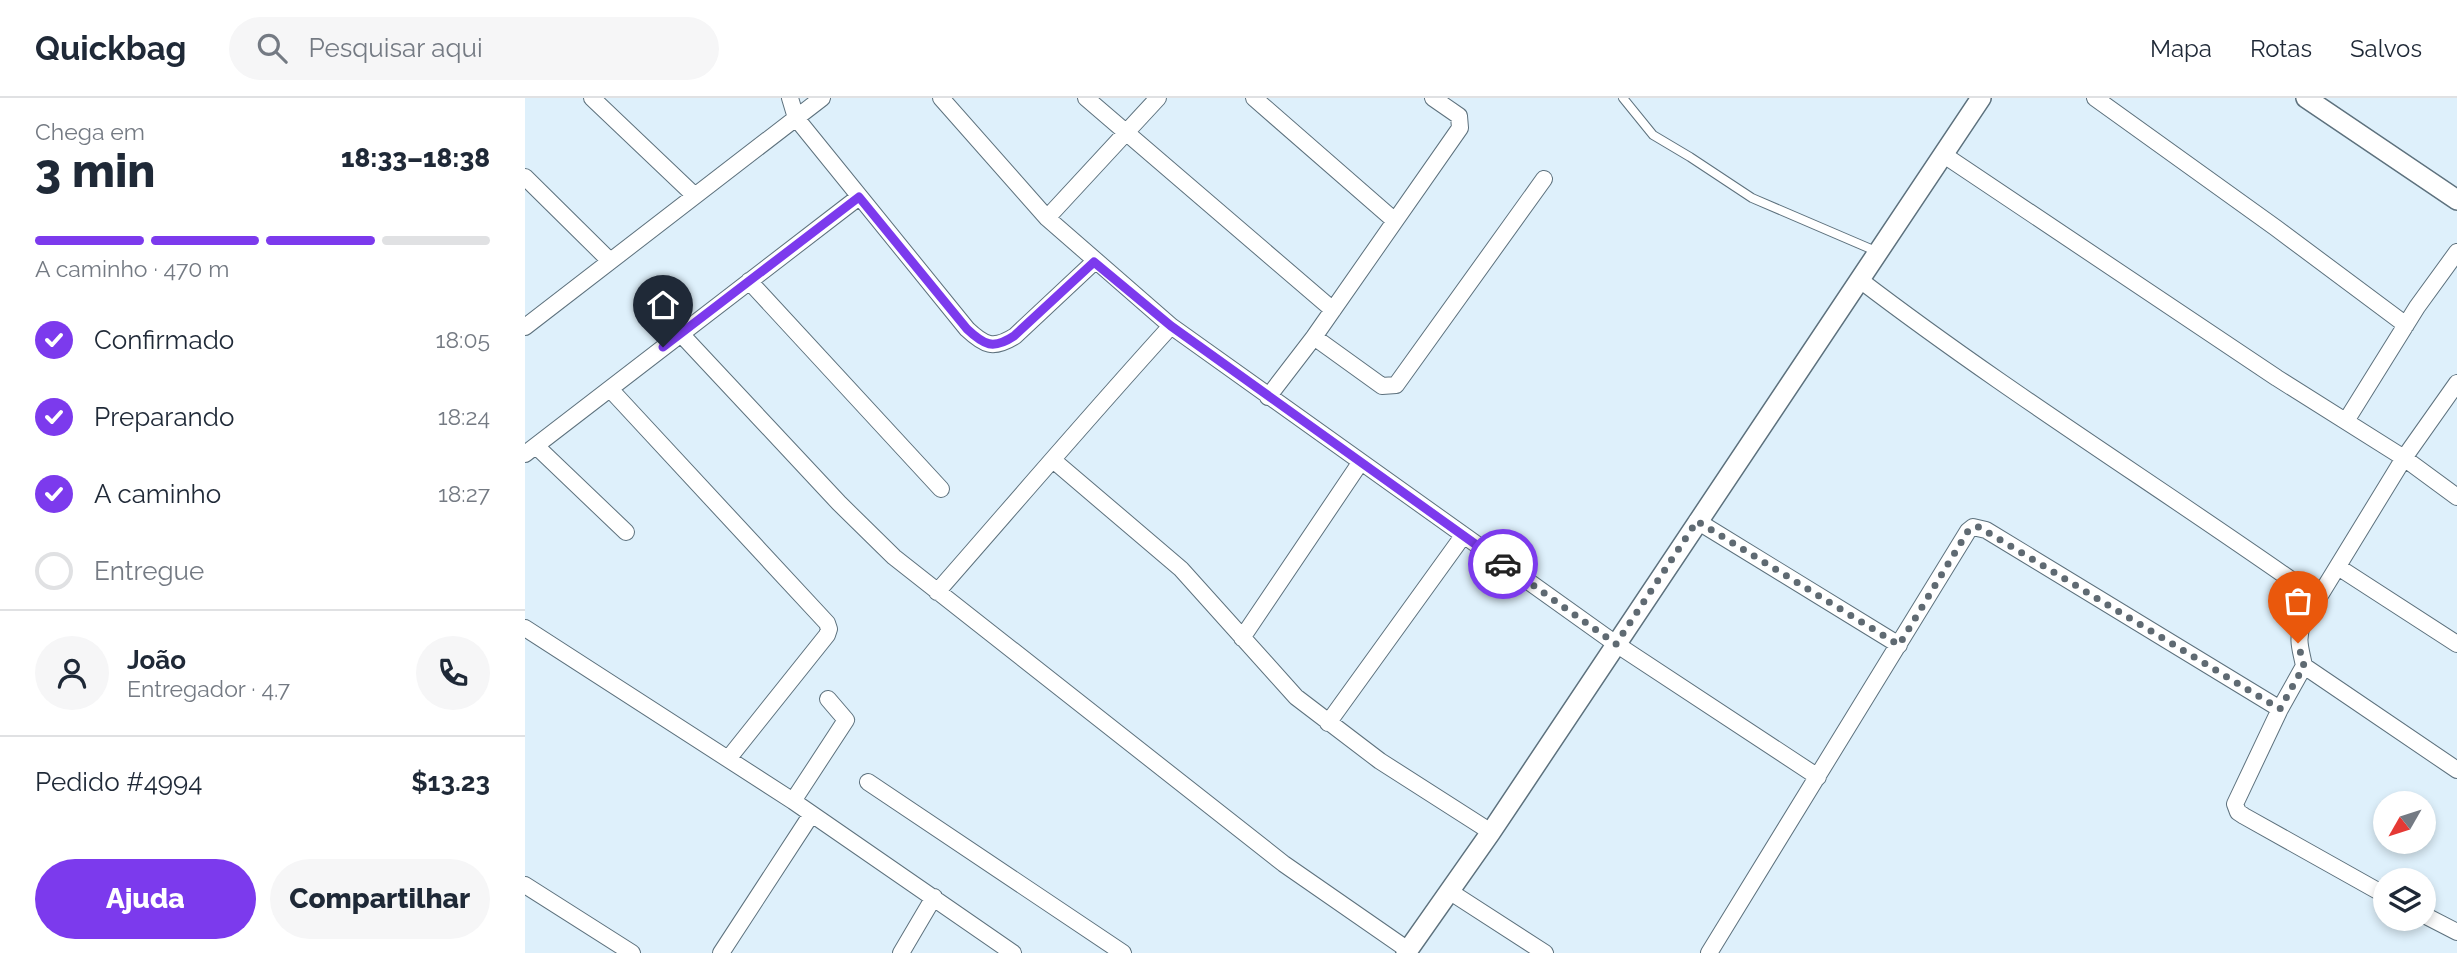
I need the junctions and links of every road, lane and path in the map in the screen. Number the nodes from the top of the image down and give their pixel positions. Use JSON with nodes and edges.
{"nodes":[{"id":1,"x":591,"y":98,"type":"edge"},
{"id":2,"x":790,"y":98,"type":"edge"},
{"id":3,"x":822,"y":98,"type":"edge"},
{"id":4,"x":941,"y":98,"type":"edge"},
{"id":5,"x":1086,"y":98,"type":"edge"},
{"id":6,"x":1159,"y":98,"type":"edge"},
{"id":7,"x":1254,"y":98,"type":"edge"},
{"id":8,"x":1433,"y":98,"type":"edge"},
{"id":9,"x":1623,"y":98,"type":"edge"},
{"id":10,"x":1981,"y":98,"type":"edge"},
{"id":11,"x":2095,"y":98,"type":"edge"},
{"id":12,"x":2306,"y":98,"type":"edge"},
{"id":13,"x":796,"y":118,"type":"junction"},
{"id":14,"x":1126,"y":133,"type":"junction"},
{"id":15,"x":1944,"y":155,"type":"junction"},
{"id":16,"x":525,"y":177,"type":"edge"},
{"id":17,"x":1544,"y":179,"type":"dead end"},
{"id":18,"x":694,"y":195,"type":"junction"},
{"id":19,"x":859,"y":197,"type":"junction"},
{"id":20,"x":2457,"y":200,"type":"edge"},
{"id":21,"x":1047,"y":218,"type":"junction"},
{"id":22,"x":1395,"y":221,"type":"junction"},
{"id":23,"x":1878,"y":252,"type":"junction"},
{"id":24,"x":2457,"y":252,"type":"edge"},
{"id":25,"x":609,"y":260,"type":"junction"},
{"id":26,"x":1094,"y":262,"type":"junction"},
{"id":27,"x":1860,"y":280,"type":"junction"},
{"id":28,"x":749,"y":281,"type":"junction"},
{"id":29,"x":1333,"y":310,"type":"junction"},
{"id":30,"x":2406,"y":325,"type":"junction"},
{"id":31,"x":1171,"y":326,"type":"junction"},
{"id":32,"x":525,"y":327,"type":"edge"},
{"id":33,"x":681,"y":334,"type":"junction"},
{"id":34,"x":1314,"y":337,"type":"junction"},
{"id":35,"x":2457,"y":383,"type":"edge"},
{"id":36,"x":610,"y":389,"type":"junction"},
{"id":37,"x":1268,"y":397,"type":"junction"},
{"id":38,"x":2346,"y":421,"type":"junction"},
{"id":39,"x":530,"y":450,"type":"edge"},
{"id":40,"x":2404,"y":458,"type":"junction"},
{"id":41,"x":1053,"y":460,"type":"junction"},
{"id":42,"x":1360,"y":463,"type":"junction"},
{"id":43,"x":941,"y":489,"type":"dead end"},
{"id":44,"x":2457,"y":496,"type":"edge"},
{"id":45,"x":1697,"y":521,"type":"junction"},
{"id":46,"x":625,"y":532,"type":"dead end"},
{"id":47,"x":1463,"y":536,"type":"junction"},
{"id":48,"x":2338,"y":567,"type":"junction"},
{"id":49,"x":937,"y":592,"type":"junction"},
{"id":50,"x":2317,"y":598,"type":"junction"},
{"id":51,"x":526,"y":632,"type":"edge"},
{"id":52,"x":1242,"y":638,"type":"junction"},
{"id":53,"x":1616,"y":644,"type":"junction"},
{"id":54,"x":2457,"y":644,"type":"edge"},
{"id":55,"x":1899,"y":645,"type":"junction"},
{"id":56,"x":2304,"y":666,"type":"junction"},
{"id":57,"x":828,"y":699,"type":"dead end"},
{"id":58,"x":2280,"y":709,"type":"junction"},
{"id":59,"x":1328,"y":723,"type":"junction"},
{"id":60,"x":728,"y":759,"type":"junction"},
{"id":61,"x":2457,"y":770,"type":"edge"},
{"id":62,"x":1818,"y":777,"type":"junction"},
{"id":63,"x":869,"y":782,"type":"dead end"},
{"id":64,"x":793,"y":801,"type":"junction"},
{"id":65,"x":811,"y":815,"type":"junction"},
{"id":66,"x":1491,"y":832,"type":"junction"},
{"id":67,"x":525,"y":886,"type":"edge"},
{"id":68,"x":2373,"y":888,"type":"edge"},
{"id":69,"x":1450,"y":891,"type":"junction"},
{"id":70,"x":934,"y":897,"type":"junction"},
{"id":71,"x":2436,"y":921,"type":"edge"},
{"id":72,"x":2457,"y":932,"type":"edge"},
{"id":73,"x":1407,"y":952,"type":"edge"},
{"id":74,"x":632,"y":953,"type":"edge"},
{"id":75,"x":721,"y":953,"type":"edge"},
{"id":76,"x":901,"y":953,"type":"edge"},
{"id":77,"x":1013,"y":953,"type":"edge"},
{"id":78,"x":1123,"y":953,"type":"edge"},
{"id":79,"x":1545,"y":953,"type":"edge"},
{"id":80,"x":1709,"y":953,"type":"edge"}],
"edges":[{"from":1,"to":18,"type":"street"},
{"from":2,"to":13,"type":"street"},
{"from":3,"to":13,"type":"street"},
{"from":4,"to":21,"type":"street"},
{"from":5,"to":14,"type":"street"},
{"from":6,"to":14,"type":"street"},
{"from":7,"to":22,"type":"street"},
{"from":8,"to":22,"type":"street"},
{"from":9,"to":23,"type":"lane"},
{"from":10,"to":15,"type":"street"},
{"from":11,"to":30,"type":"street"},
{"from":12,"to":20,"type":"street"},
{"from":13,"to":18,"type":"street"},
{"from":13,"to":19,"type":"street"},
{"from":14,"to":21,"type":"street"},
{"from":14,"to":29,"type":"street"},
{"from":15,"to":23,"type":"street"},
{"from":15,"to":38,"type":"street"},
{"from":16,"to":25,"type":"street"},
{"from":17,"to":34,"type":"street"},
{"from":18,"to":25,"type":"street"},
{"from":19,"to":26,"type":"street"},
{"from":19,"to":28,"type":"street"},
{"from":21,"to":26,"type":"street"},
{"from":22,"to":29,"type":"street"},
{"from":23,"to":27,"type":"street"},
{"from":24,"to":30,"type":"street"},
{"from":25,"to":32,"type":"street"},
{"from":26,"to":31,"type":"street"},
{"from":27,"to":45,"type":"street"},
{"from":27,"to":50,"type":"street"},
{"from":28,"to":33,"type":"street"},
{"from":28,"to":43,"type":"street"},
{"from":29,"to":34,"type":"street"},
{"from":30,"to":38,"type":"street"},
{"from":31,"to":37,"type":"street"},
{"from":31,"to":41,"type":"street"},
{"from":33,"to":36,"type":"street"},
{"from":33,"to":49,"type":"street"},
{"from":34,"to":37,"type":"street"},
{"from":35,"to":40,"type":"street"},
{"from":36,"to":39,"type":"street"},
{"from":36,"to":60,"type":"street"},
{"from":37,"to":42,"type":"street"},
{"from":38,"to":40,"type":"street"},
{"from":39,"to":46,"type":"street"},
{"from":40,"to":44,"type":"street"},
{"from":40,"to":48,"type":"street"},
{"from":41,"to":49,"type":"street"},
{"from":41,"to":52,"type":"street"},
{"from":42,"to":47,"type":"street"},
{"from":42,"to":52,"type":"street"},
{"from":45,"to":53,"type":"street"},
{"from":45,"to":55,"type":"street"},
{"from":47,"to":53,"type":"street"},
{"from":47,"to":59,"type":"street"},
{"from":48,"to":50,"type":"street"},
{"from":48,"to":54,"type":"street"},
{"from":49,"to":73,"type":"street"},
{"from":50,"to":56,"type":"street"},
{"from":51,"to":60,"type":"street"},
{"from":52,"to":59,"type":"street"},
{"from":53,"to":62,"type":"street"},
{"from":53,"to":66,"type":"street"},
{"from":55,"to":58,"type":"street"},
{"from":55,"to":62,"type":"street"},
{"from":56,"to":58,"type":"street"},
{"from":56,"to":61,"type":"street"},
{"from":57,"to":64,"type":"street"},
{"from":58,"to":68,"type":"street"},
{"from":59,"to":66,"type":"street"},
{"from":60,"to":64,"type":"street"},
{"from":62,"to":80,"type":"street"},
{"from":63,"to":78,"type":"street"},
{"from":64,"to":65,"type":"street"},
{"from":65,"to":70,"type":"street"},
{"from":65,"to":75,"type":"street"},
{"from":66,"to":69,"type":"street"},
{"from":67,"to":74,"type":"street"},
{"from":69,"to":73,"type":"street"},
{"from":69,"to":79,"type":"street"},
{"from":70,"to":76,"type":"street"},
{"from":70,"to":77,"type":"street"},
{"from":71,"to":72,"type":"street"}]}
